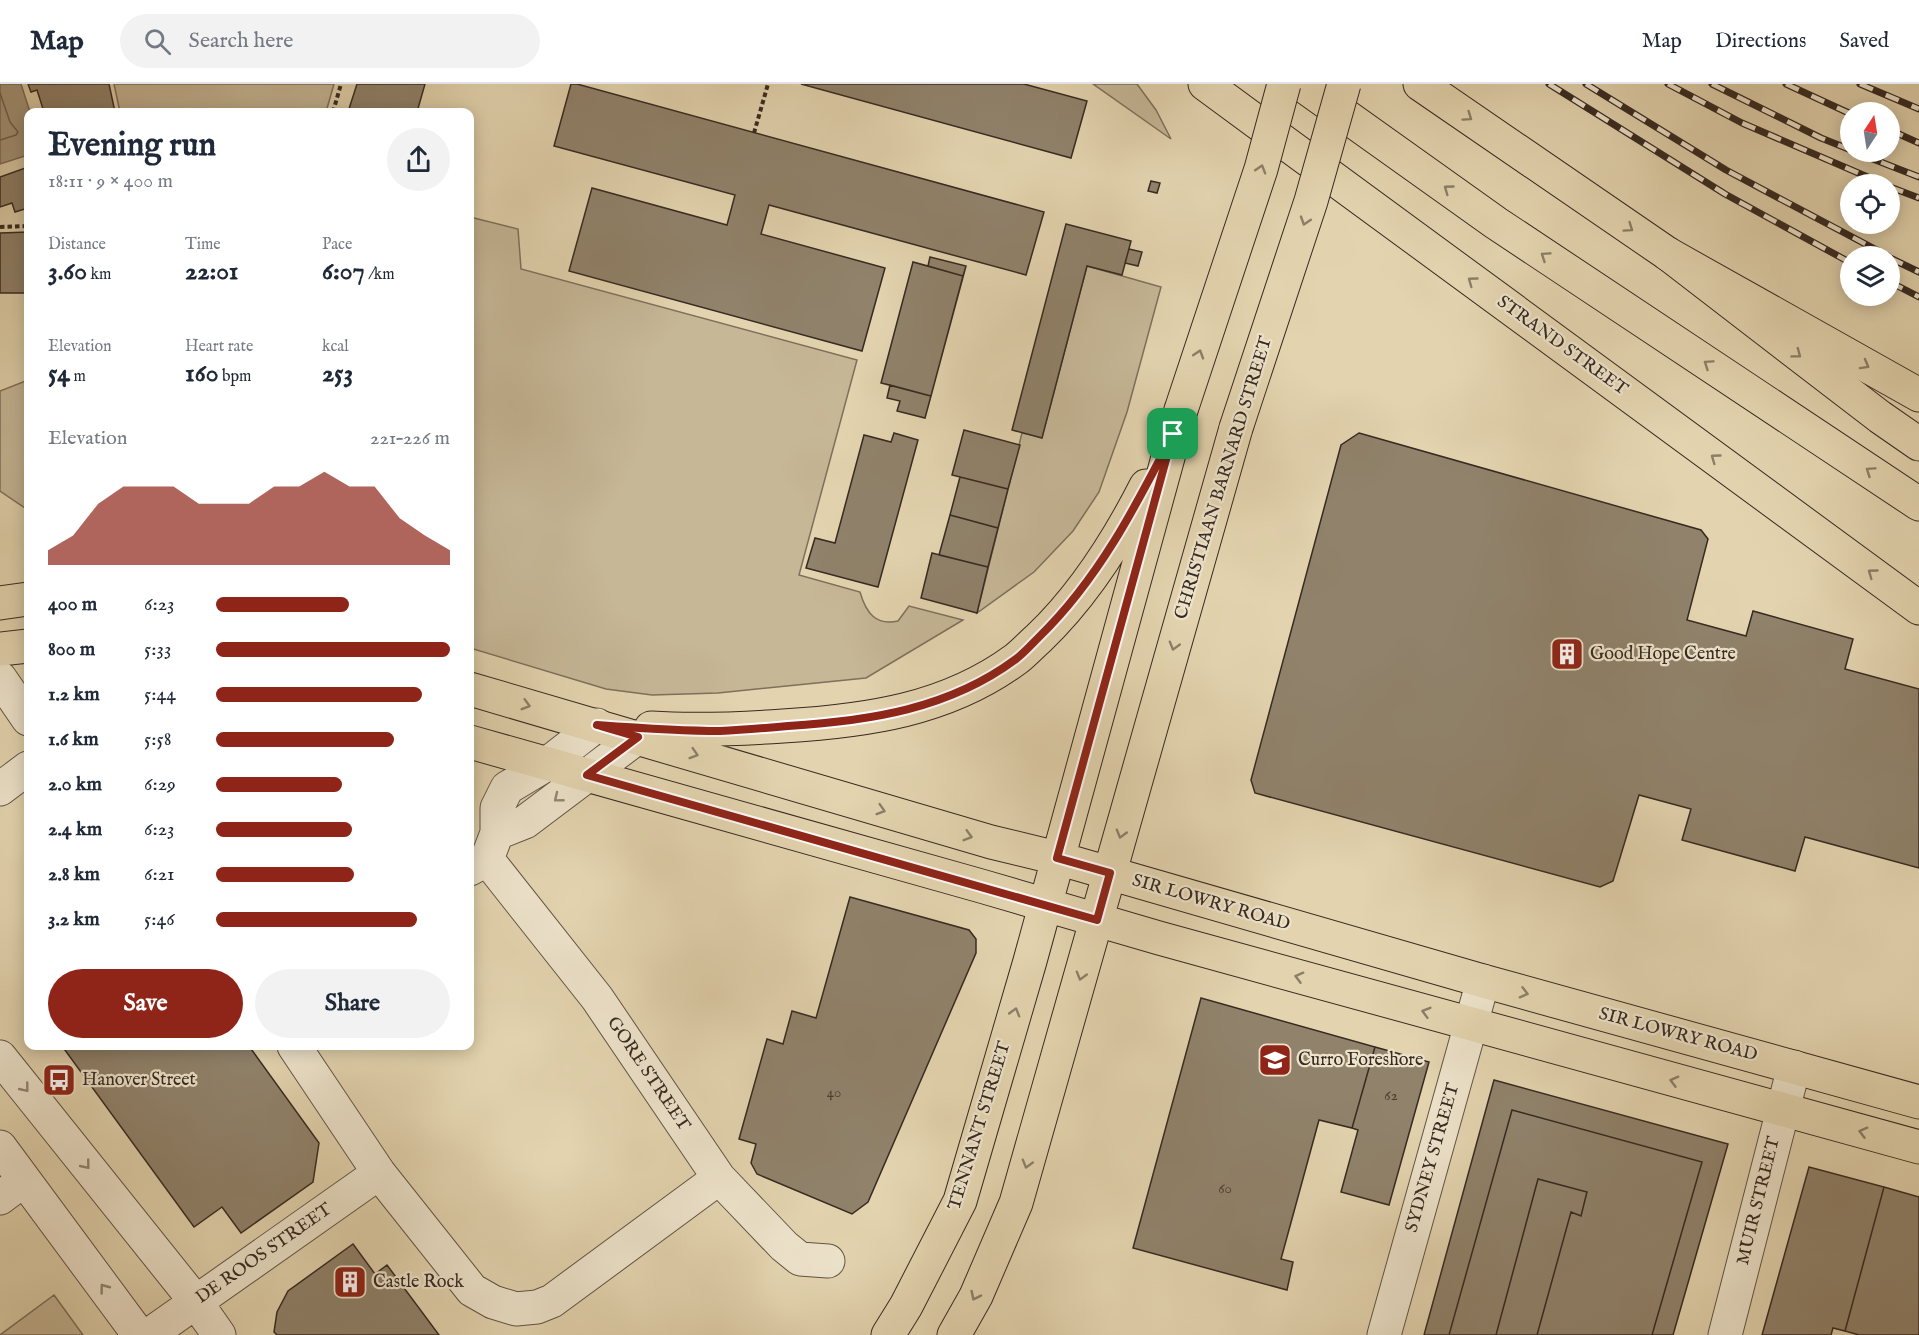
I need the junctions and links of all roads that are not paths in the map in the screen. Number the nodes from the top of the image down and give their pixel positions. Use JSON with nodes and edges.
{"nodes":[{"id":1,"x":1205,"y":84,"type":"edge"},
{"id":2,"x":1284,"y":84,"type":"edge"},
{"id":3,"x":1301,"y":84,"type":"edge"},
{"id":4,"x":1344,"y":84,"type":"edge"},
{"id":5,"x":1420,"y":84,"type":"edge"},
{"id":6,"x":1668,"y":254,"type":"junction"},
{"id":7,"x":1919,"y":395,"type":"edge"},
{"id":8,"x":1177,"y":422,"type":"junction"},
{"id":9,"x":1919,"y":444,"type":"edge"},
{"id":10,"x":1919,"y":504,"type":"edge"},
{"id":11,"x":24,"y":600,"type":"edge"},
{"id":12,"x":0,"y":603,"type":"edge"},
{"id":13,"x":1919,"y":608,"type":"edge"},
{"id":14,"x":24,"y":646,"type":"edge"},
{"id":15,"x":0,"y":649,"type":"edge"},
{"id":16,"x":0,"y":678,"type":"edge"},
{"id":17,"x":474,"y":690,"type":"edge"},
{"id":18,"x":24,"y":713,"type":"edge"},
{"id":19,"x":597,"y":725,"type":"junction"},
{"id":20,"x":638,"y":737,"type":"junction"},
{"id":21,"x":474,"y":743,"type":"edge"},
{"id":22,"x":547,"y":764,"type":"junction"},
{"id":23,"x":24,"y":771,"type":"edge"},
{"id":24,"x":587,"y":775,"type":"junction"},
{"id":25,"x":0,"y":789,"type":"edge"},
{"id":26,"x":912,"y":819,"type":"junction"},
{"id":27,"x":484,"y":854,"type":"edge"},
{"id":28,"x":1057,"y":858,"type":"junction"},
{"id":29,"x":900,"y":864,"type":"junction"},
{"id":30,"x":1110,"y":873,"type":"junction"},
{"id":31,"x":1044,"y":905,"type":"junction"},
{"id":32,"x":1097,"y":920,"type":"junction"},
{"id":33,"x":1482,"y":981,"type":"junction"},
{"id":34,"x":1470,"y":1024,"type":"junction"},
{"id":35,"x":297,"y":1050,"type":"edge"},
{"id":36,"x":0,"y":1057,"type":"edge"},
{"id":37,"x":1794,"y":1067,"type":"junction"},
{"id":38,"x":1919,"y":1102,"type":"edge"},
{"id":39,"x":1783,"y":1110,"type":"junction"},
{"id":40,"x":0,"y":1147,"type":"edge"},
{"id":41,"x":1919,"y":1147,"type":"edge"},
{"id":42,"x":379,"y":1173,"type":"junction"},
{"id":43,"x":719,"y":1178,"type":"junction"},
{"id":44,"x":12,"y":1189,"type":"edge"},
{"id":45,"x":828,"y":1261,"type":"dead end"},
{"id":46,"x":196,"y":1302,"type":"junction"},
{"id":47,"x":139,"y":1335,"type":"edge"},
{"id":48,"x":149,"y":1335,"type":"edge"},
{"id":49,"x":219,"y":1335,"type":"edge"},
{"id":50,"x":888,"y":1335,"type":"edge"},
{"id":51,"x":954,"y":1335,"type":"edge"},
{"id":52,"x":1384,"y":1335,"type":"edge"},
{"id":53,"x":1725,"y":1335,"type":"edge"}],
"edges":[{"from":13,"to":1,"type":"main road","name":"STRAND STREET","one_way":true},
{"from":8,"to":2,"type":"main road","one_way":true,"bridge":true},
{"from":10,"to":3,"type":"main road","one_way":true},
{"from":4,"to":30,"type":"main road","name":"CHRISTIAAN BARNARD STREET","one_way":true,"bridge":true},
{"from":5,"to":6,"type":"main road","one_way":true},
{"from":6,"to":7,"type":"main road","one_way":true},
{"from":6,"to":9,"type":"main road","one_way":true},
{"from":8,"to":19,"type":"main road"},
{"from":8,"to":28,"type":"main road"},
{"from":11,"to":12,"type":"main road"},
{"from":14,"to":15,"type":"main road"},
{"from":16,"to":18,"type":"street"},
{"from":17,"to":19,"type":"main road","name":"SIR LOWRY ROAD","one_way":true},
{"from":19,"to":20,"type":"main road","name":"SIR LOWRY ROAD"},
{"from":19,"to":22,"type":"street"},
{"from":20,"to":24,"type":"street"},
{"from":20,"to":26,"type":"main road","name":"SIR LOWRY ROAD","one_way":true},
{"from":21,"to":22,"type":"main road"},
{"from":22,"to":24,"type":"main road"},
{"from":22,"to":27,"type":"street"},
{"from":23,"to":25,"type":"street"},
{"from":24,"to":27,"type":"street","one_way":true},
{"from":24,"to":29,"type":"main road"},
{"from":26,"to":28,"type":"main road","name":"SIR LOWRY ROAD","one_way":true},
{"from":26,"to":29,"type":"main road"},
{"from":27,"to":43,"type":"street","name":"GORE STREET"},
{"from":28,"to":30,"type":"main road","name":"SIR LOWRY ROAD"},
{"from":28,"to":31,"type":"main road","name":"TENNANT STREET"},
{"from":29,"to":31,"type":"main road"},
{"from":30,"to":32,"type":"main road","name":"CHRISTIAAN BARNARD STREET"},
{"from":30,"to":33,"type":"main road","name":"SIR LOWRY ROAD"},
{"from":31,"to":32,"type":"main road"},
{"from":50,"to":31,"type":"main road","name":"TENNANT STREET","one_way":true},
{"from":34,"to":32,"type":"main road","one_way":true},
{"from":32,"to":51,"type":"main road","one_way":true},
{"from":33,"to":34,"type":"street","name":"SYDNEY STREET"},
{"from":33,"to":37,"type":"main road","name":"SIR LOWRY ROAD","one_way":true},
{"from":39,"to":34,"type":"main road","one_way":true},
{"from":34,"to":52,"type":"street","name":"SYDNEY STREET"},
{"from":35,"to":42,"type":"street"},
{"from":36,"to":46,"type":"street","one_way":true},
{"from":37,"to":38,"type":"main road","name":"SIR LOWRY ROAD"},
{"from":37,"to":39,"type":"street","name":"MUIR STREET"},
{"from":41,"to":39,"type":"main road","one_way":true},
{"from":39,"to":53,"type":"street","name":"MUIR STREET"},
{"from":40,"to":44,"type":"street"},
{"from":42,"to":43,"type":"street"},
{"from":42,"to":46,"type":"street","name":"DE ROOS STREET"},
{"from":43,"to":45,"type":"street","name":"GORE STREET"},
{"from":47,"to":44,"type":"street","one_way":true},
{"from":46,"to":48,"type":"street","name":"DE ROOS STREET"},
{"from":46,"to":49,"type":"street"}]}
